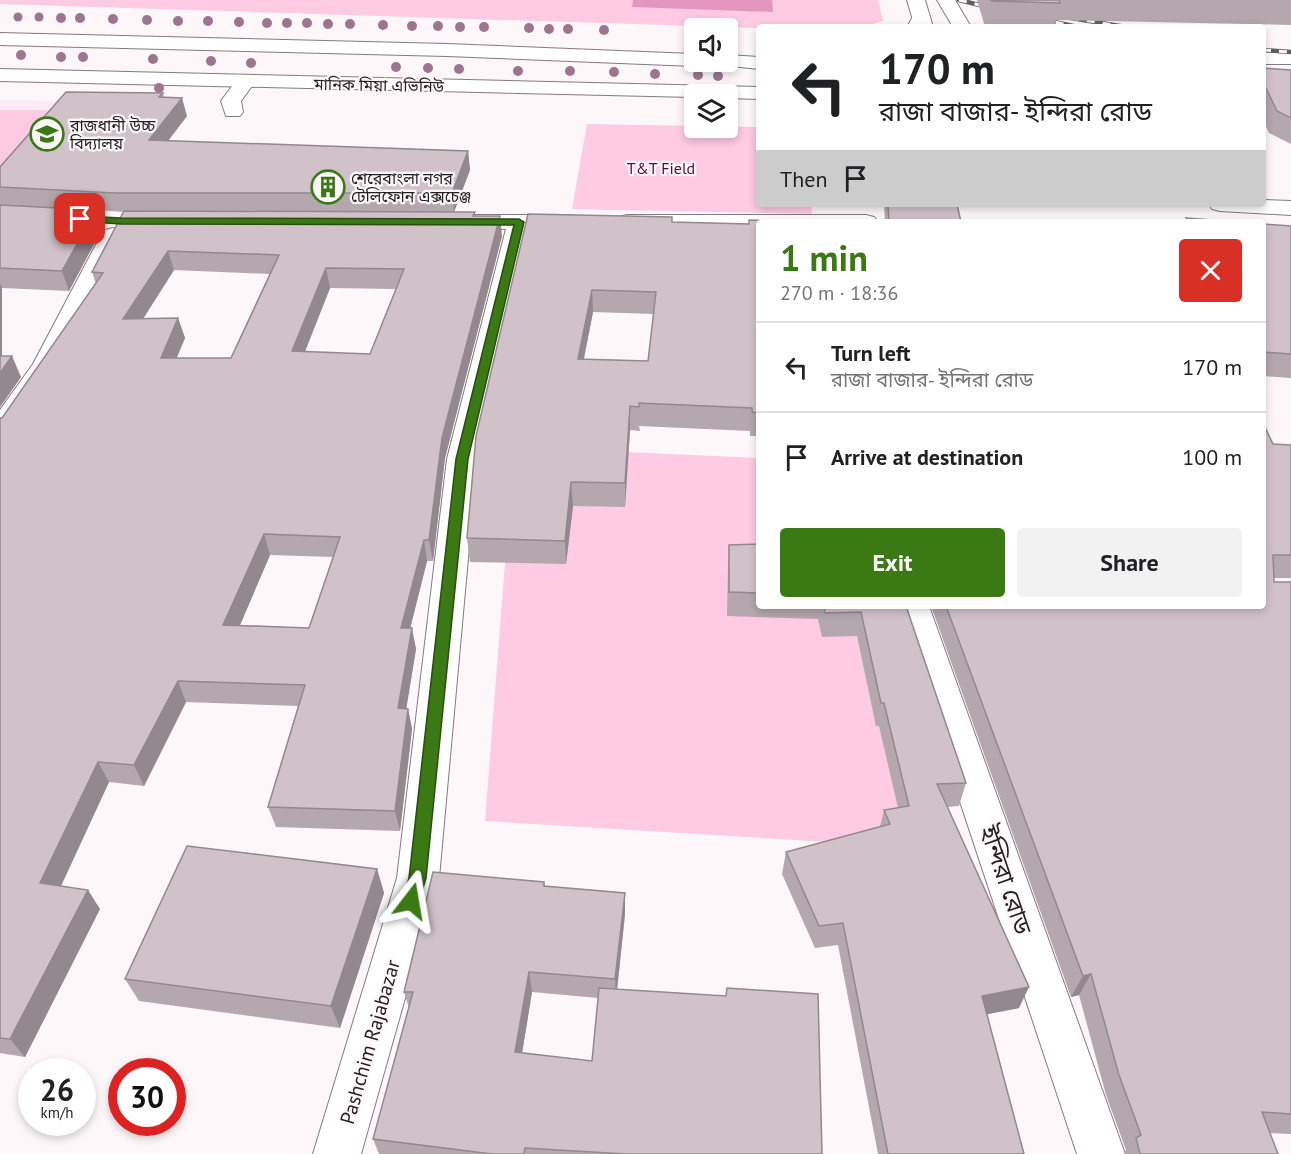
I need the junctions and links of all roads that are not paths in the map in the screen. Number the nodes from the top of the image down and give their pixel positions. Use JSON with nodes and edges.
{"nodes":[{"id":1,"x":946,"y":0,"type":"edge"},
{"id":2,"x":960,"y":24,"type":"edge"},
{"id":3,"x":0,"y":39,"type":"edge"},
{"id":4,"x":684,"y":45,"type":"edge"},
{"id":5,"x":738,"y":46,"type":"edge"},
{"id":6,"x":756,"y":46,"type":"edge"},
{"id":7,"x":1266,"y":47,"type":"edge"},
{"id":8,"x":1291,"y":47,"type":"edge"},
{"id":9,"x":447,"y":50,"type":"junction"},
{"id":10,"x":1266,"y":58,"type":"edge"},
{"id":11,"x":1291,"y":58,"type":"edge"},
{"id":12,"x":684,"y":60,"type":"edge"},
{"id":13,"x":738,"y":62,"type":"edge"},
{"id":14,"x":756,"y":63,"type":"edge"},
{"id":15,"x":2,"y":77,"type":"edge"},
{"id":16,"x":245,"y":82,"type":"junction"},
{"id":17,"x":756,"y":93,"type":"edge"},
{"id":18,"x":233,"y":112,"type":"dead end"},
{"id":19,"x":1266,"y":207,"type":"edge"},
{"id":20,"x":1291,"y":208,"type":"edge"},
{"id":21,"x":117,"y":221,"type":"edge"},
{"id":22,"x":756,"y":221,"type":"edge"},
{"id":23,"x":437,"y":222,"type":"edge"},
{"id":24,"x":519,"y":222,"type":"junction"},
{"id":25,"x":0,"y":431,"type":"edge"},
{"id":26,"x":913,"y":609,"type":"edge"},
{"id":27,"x":337,"y":1154,"type":"edge"},
{"id":28,"x":1101,"y":1154,"type":"edge"}],
"edges":[{"from":1,"to":2,"type":"main road"},
{"from":3,"to":9,"type":"main road","name":"মানিক মিয়া এভিনিউ"},
{"from":4,"to":9,"type":"main road"},
{"from":5,"to":6,"type":"main road"},
{"from":7,"to":8,"type":"main road"},
{"from":9,"to":12,"type":"main road","name":"মানিক মিয়া এভিনিউ"},
{"from":10,"to":11,"type":"main road"},
{"from":13,"to":14,"type":"main road"},
{"from":15,"to":16,"type":"main road","name":"মানিক মিয়া এভিনিউ"},
{"from":16,"to":17,"type":"main road","name":"মানিক মিয়া এভিনিউ"},
{"from":16,"to":18,"type":"main road"},
{"from":19,"to":20,"type":"main road"},
{"from":21,"to":25,"type":"main road"},
{"from":22,"to":24,"type":"main road"},
{"from":23,"to":24,"type":"main road"},
{"from":24,"to":27,"type":"main road","name":"Pashchim Rajabazar"},
{"from":26,"to":28,"type":"main road","name":"ইন্দিরা রোড"}]}
